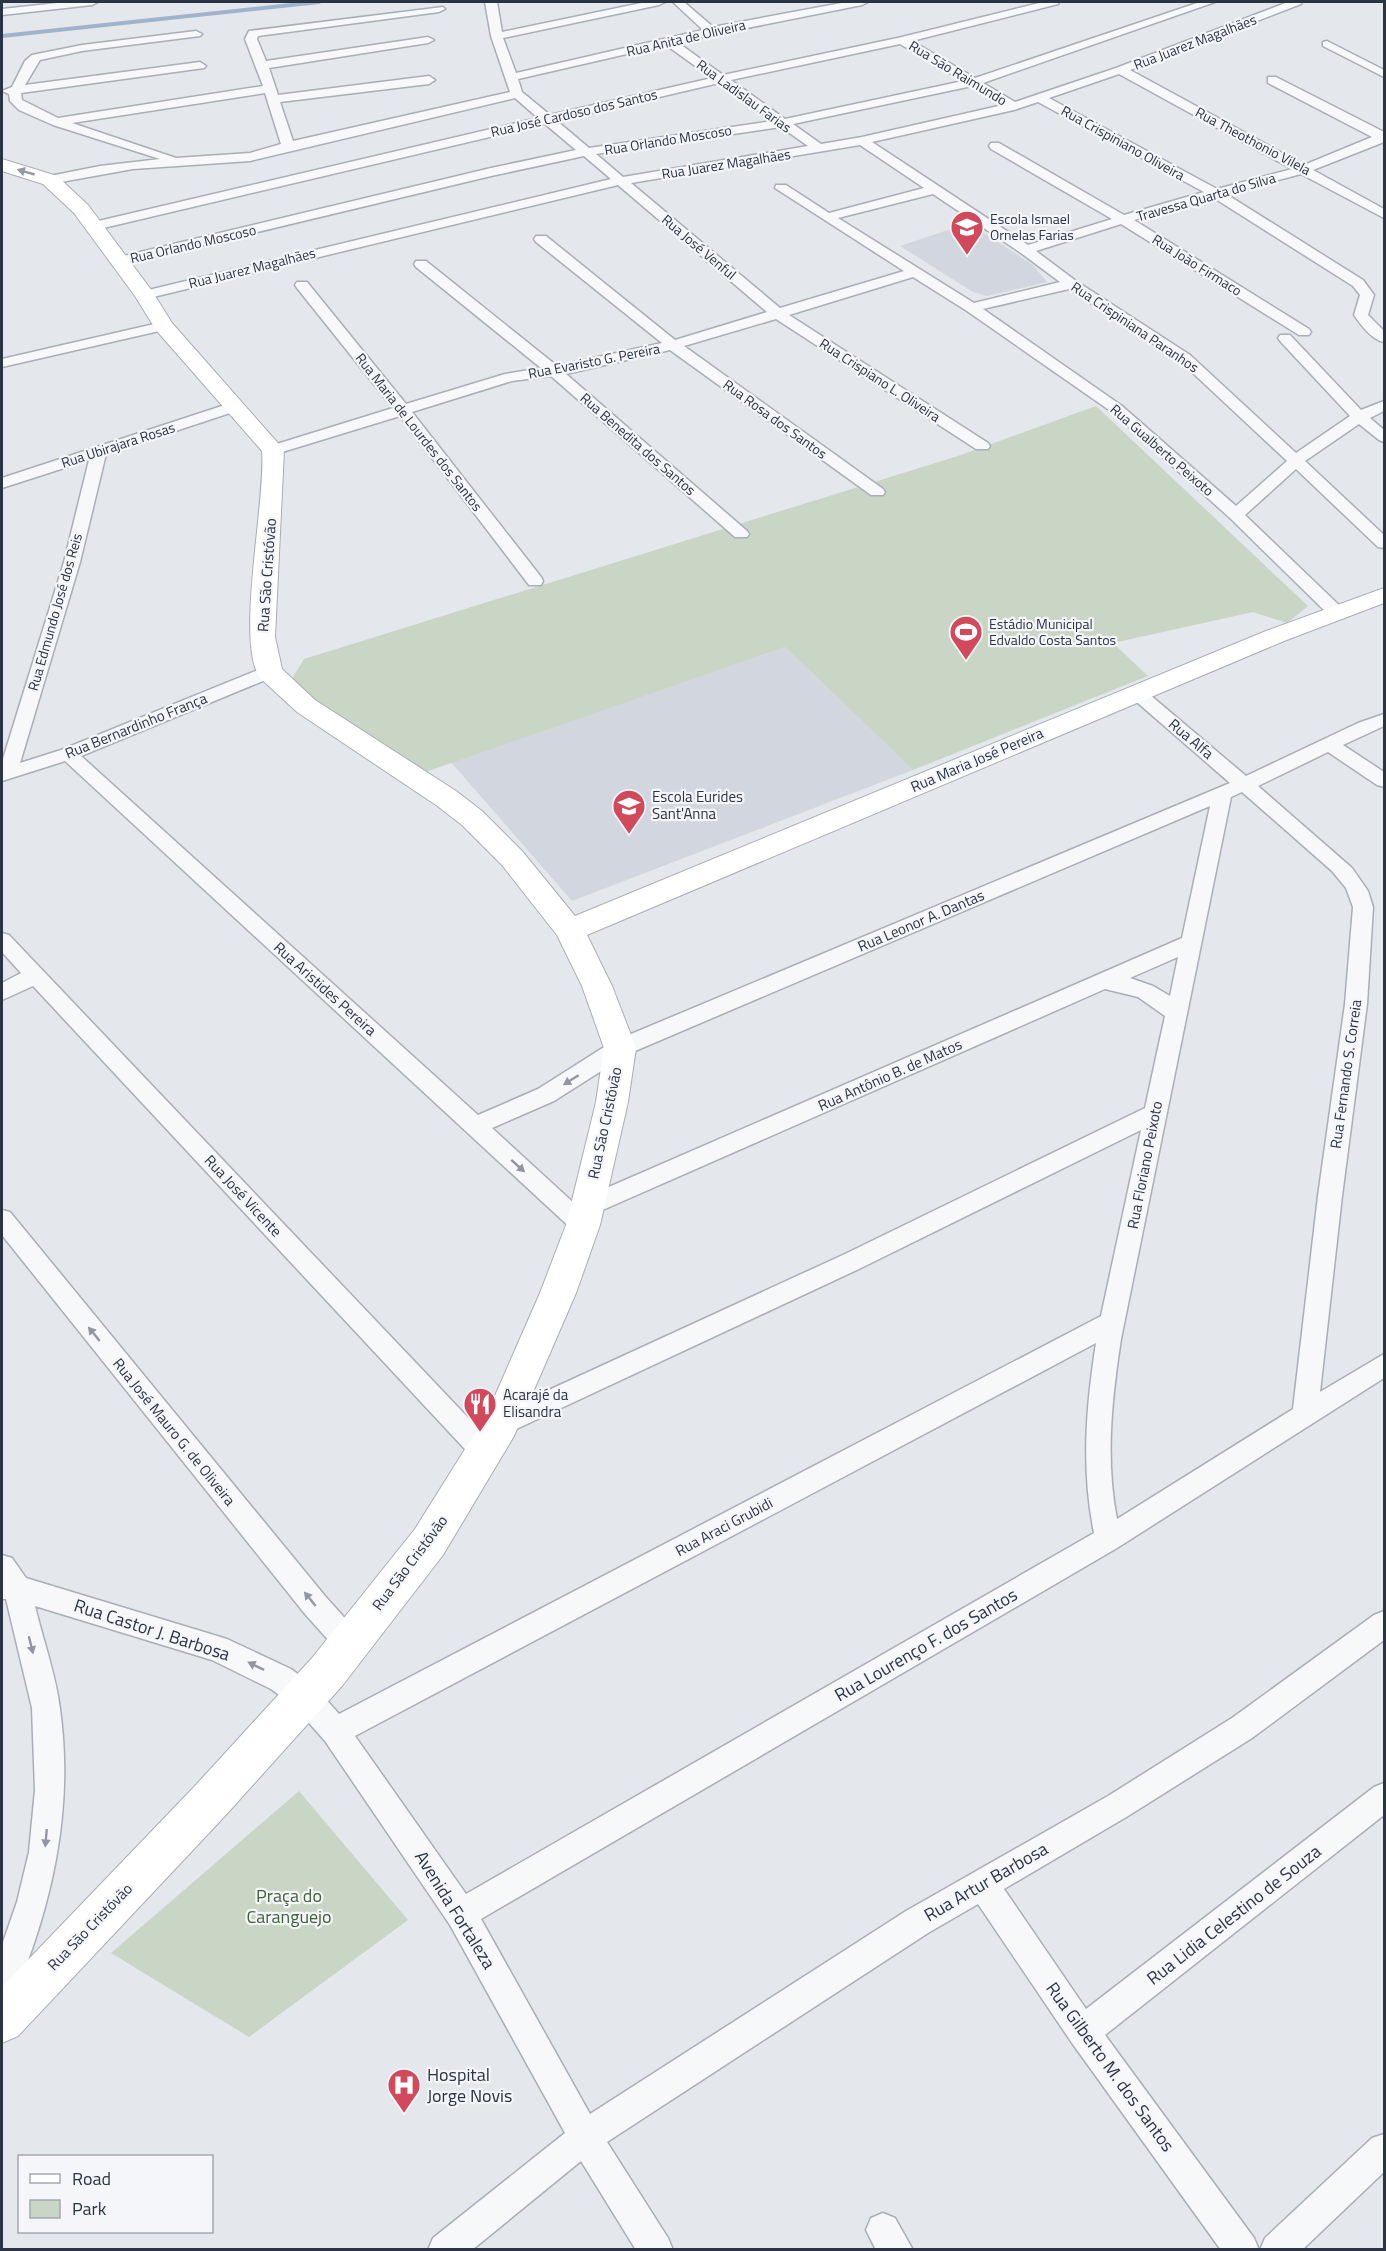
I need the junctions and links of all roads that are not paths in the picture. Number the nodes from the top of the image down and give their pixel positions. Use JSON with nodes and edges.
{"nodes":[{"id":1,"x":92,"y":2,"type":"edge"},
{"id":2,"x":491,"y":2,"type":"edge"},
{"id":3,"x":659,"y":2,"type":"edge"},
{"id":4,"x":678,"y":2,"type":"edge"},
{"id":5,"x":862,"y":2,"type":"edge"},
{"id":6,"x":1054,"y":2,"type":"edge"},
{"id":7,"x":1209,"y":2,"type":"edge"},
{"id":8,"x":1297,"y":2,"type":"edge"},
{"id":9,"x":439,"y":9,"type":"dead end"},
{"id":10,"x":2,"y":12,"type":"edge"},
{"id":11,"x":711,"y":31,"type":"junction"},
{"id":12,"x":196,"y":34,"type":"dead end"},
{"id":13,"x":497,"y":36,"type":"junction"},
{"id":14,"x":428,"y":40,"type":"dead end"},
{"id":15,"x":902,"y":40,"type":"junction"},
{"id":16,"x":669,"y":42,"type":"junction"},
{"id":17,"x":1327,"y":44,"type":"dead end"},
{"id":18,"x":262,"y":65,"type":"junction"},
{"id":19,"x":200,"y":66,"type":"dead end"},
{"id":20,"x":1120,"y":70,"type":"junction"},
{"id":21,"x":1384,"y":74,"type":"edge"},
{"id":22,"x":512,"y":77,"type":"junction"},
{"id":23,"x":721,"y":79,"type":"junction"},
{"id":24,"x":429,"y":80,"type":"dead end"},
{"id":25,"x":1272,"y":80,"type":"dead end"},
{"id":26,"x":974,"y":82,"type":"junction"},
{"id":27,"x":18,"y":89,"type":"junction"},
{"id":28,"x":2,"y":91,"type":"edge"},
{"id":29,"x":271,"y":94,"type":"junction"},
{"id":30,"x":517,"y":94,"type":"junction"},
{"id":31,"x":1042,"y":99,"type":"junction"},
{"id":32,"x":1014,"y":106,"type":"junction"},
{"id":33,"x":546,"y":120,"type":"junction"},
{"id":34,"x":57,"y":122,"type":"junction"},
{"id":35,"x":782,"y":123,"type":"junction"},
{"id":36,"x":1384,"y":137,"type":"edge"},
{"id":37,"x":862,"y":141,"type":"junction"},
{"id":38,"x":288,"y":146,"type":"junction"},
{"id":39,"x":995,"y":146,"type":"dead end"},
{"id":40,"x":820,"y":149,"type":"junction"},
{"id":41,"x":587,"y":152,"type":"junction"},
{"id":42,"x":271,"y":153,"type":"junction"},
{"id":43,"x":180,"y":161,"type":"junction"},
{"id":44,"x":2,"y":165,"type":"edge"},
{"id":45,"x":1305,"y":169,"type":"junction"},
{"id":46,"x":50,"y":180,"type":"junction"},
{"id":47,"x":296,"y":180,"type":"junction"},
{"id":48,"x":620,"y":182,"type":"junction"},
{"id":49,"x":2,"y":184,"type":"edge"},
{"id":50,"x":781,"y":188,"type":"dead end"},
{"id":51,"x":933,"y":190,"type":"junction"},
{"id":52,"x":26,"y":192,"type":"junction"},
{"id":53,"x":1215,"y":193,"type":"junction"},
{"id":54,"x":1384,"y":214,"type":"edge"},
{"id":55,"x":828,"y":217,"type":"junction"},
{"id":56,"x":88,"y":218,"type":"junction"},
{"id":57,"x":1124,"y":220,"type":"junction"},
{"id":58,"x":541,"y":239,"type":"dead end"},
{"id":59,"x":1026,"y":250,"type":"junction"},
{"id":60,"x":120,"y":261,"type":"junction"},
{"id":61,"x":421,"y":264,"type":"dead end"},
{"id":62,"x":916,"y":272,"type":"junction"},
{"id":63,"x":1071,"y":284,"type":"junction"},
{"id":64,"x":302,"y":285,"type":"dead end"},
{"id":65,"x":145,"y":295,"type":"junction"},
{"id":66,"x":972,"y":308,"type":"junction"},
{"id":67,"x":777,"y":313,"type":"junction"},
{"id":68,"x":163,"y":326,"type":"junction"},
{"id":69,"x":1304,"y":332,"type":"dead end"},
{"id":70,"x":1285,"y":338,"type":"dead end"},
{"id":71,"x":1384,"y":338,"type":"edge"},
{"id":72,"x":673,"y":345,"type":"junction"},
{"id":73,"x":2,"y":363,"type":"edge"},
{"id":74,"x":554,"y":371,"type":"junction"},
{"id":75,"x":1384,"y":405,"type":"edge"},
{"id":76,"x":234,"y":407,"type":"junction"},
{"id":77,"x":403,"y":410,"type":"junction"},
{"id":78,"x":1358,"y":416,"type":"junction"},
{"id":79,"x":1384,"y":437,"type":"edge"},
{"id":80,"x":982,"y":446,"type":"dead end"},
{"id":81,"x":273,"y":450,"type":"junction"},
{"id":82,"x":99,"y":451,"type":"junction"},
{"id":83,"x":1296,"y":459,"type":"junction"},
{"id":84,"x":2,"y":483,"type":"edge"},
{"id":85,"x":877,"y":492,"type":"dead end"},
{"id":86,"x":1236,"y":515,"type":"junction"},
{"id":87,"x":741,"y":534,"type":"dead end"},
{"id":88,"x":1384,"y":543,"type":"edge"},
{"id":89,"x":535,"y":581,"type":"dead end"},
{"id":90,"x":1384,"y":595,"type":"edge"},
{"id":91,"x":1336,"y":612,"type":"junction"},
{"id":92,"x":269,"y":672,"type":"junction"},
{"id":93,"x":1137,"y":693,"type":"junction"},
{"id":94,"x":1384,"y":720,"type":"edge"},
{"id":95,"x":1329,"y":744,"type":"junction"},
{"id":96,"x":68,"y":753,"type":"junction"},
{"id":97,"x":5,"y":774,"type":"edge"},
{"id":98,"x":1384,"y":781,"type":"edge"},
{"id":99,"x":1244,"y":784,"type":"junction"},
{"id":100,"x":1222,"y":794,"type":"junction"},
{"id":101,"x":570,"y":930,"type":"junction"},
{"id":102,"x":2,"y":940,"type":"edge"},
{"id":103,"x":1193,"y":942,"type":"junction"},
{"id":104,"x":34,"y":976,"type":"junction"},
{"id":105,"x":1107,"y":982,"type":"junction"},
{"id":106,"x":2,"y":992,"type":"edge"},
{"id":107,"x":1177,"y":1014,"type":"junction"},
{"id":108,"x":620,"y":1048,"type":"junction"},
{"id":109,"x":1155,"y":1113,"type":"junction"},
{"id":110,"x":475,"y":1126,"type":"junction"},
{"id":111,"x":585,"y":1216,"type":"junction"},
{"id":112,"x":2,"y":1220,"type":"edge"},
{"id":113,"x":1113,"y":1322,"type":"junction"},
{"id":114,"x":1381,"y":1373,"type":"edge"},
{"id":115,"x":1305,"y":1413,"type":"junction"},
{"id":116,"x":501,"y":1425,"type":"junction"},
{"id":117,"x":485,"y":1453,"type":"junction"},
{"id":118,"x":1108,"y":1539,"type":"junction"},
{"id":119,"x":7,"y":1580,"type":"edge"},
{"id":120,"x":1384,"y":1624,"type":"edge"},
{"id":121,"x":349,"y":1643,"type":"junction"},
{"id":122,"x":305,"y":1697,"type":"junction"},
{"id":123,"x":335,"y":1731,"type":"junction"},
{"id":124,"x":1384,"y":1797,"type":"edge"},
{"id":125,"x":982,"y":1883,"type":"junction"},
{"id":126,"x":461,"y":1914,"type":"junction"},
{"id":127,"x":2,"y":1988,"type":"edge"},
{"id":128,"x":2,"y":2020,"type":"edge"},
{"id":129,"x":1083,"y":2032,"type":"junction"},
{"id":130,"x":585,"y":2137,"type":"junction"},
{"id":131,"x":1384,"y":2150,"type":"edge"},
{"id":132,"x":445,"y":2250,"type":"edge"},
{"id":133,"x":656,"y":2250,"type":"edge"},
{"id":134,"x":1242,"y":2250,"type":"edge"},
{"id":135,"x":1277,"y":2250,"type":"edge"}],
"edges":[{"from":1,"to":10,"type":"street"},
{"from":2,"to":13,"type":"street"},
{"from":3,"to":13,"type":"street"},
{"from":4,"to":11,"type":"street"},
{"from":5,"to":11,"type":"street","name":"Rua Anita de Oliveira"},
{"from":6,"to":15,"type":"street","name":"Rua José Cardoso dos Santos"},
{"from":7,"to":26,"type":"street","name":"Rua Orlando Moscoso"},
{"from":8,"to":20,"type":"street","name":"Rua Juarez Magalhães"},
{"from":9,"to":18,"type":"street"},
{"from":11,"to":16,"type":"street","name":"Rua Anita de Oliveira"},
{"from":12,"to":27,"type":"street"},
{"from":13,"to":22,"type":"street"},
{"from":14,"to":18,"type":"street"},
{"from":15,"to":23,"type":"street","name":"Rua José Cardoso dos Santos"},
{"from":15,"to":26,"type":"street","name":"Rua São Raimundo"},
{"from":16,"to":22,"type":"street","name":"Rua Anita de Oliveira"},
{"from":16,"to":23,"type":"street","name":"Rua Ladislau Farias"},
{"from":17,"to":21,"type":"street"},
{"from":18,"to":29,"type":"street"},
{"from":19,"to":27,"type":"street"},
{"from":20,"to":31,"type":"street","name":"Rua Juarez Magalhães"},
{"from":20,"to":45,"type":"street","name":"Rua Theothonio Vilela"},
{"from":22,"to":30,"type":"street"},
{"from":23,"to":33,"type":"street","name":"Rua José Cardoso dos Santos"},
{"from":23,"to":35,"type":"street","name":"Rua Ladislau Farias"},
{"from":24,"to":29,"type":"street"},
{"from":25,"to":36,"type":"street"},
{"from":26,"to":32,"type":"street","name":"Rua São Raimundo"},
{"from":26,"to":35,"type":"street","name":"Rua Orlando Moscoso"},
{"from":27,"to":28,"type":"street"},
{"from":27,"to":34,"type":"street"},
{"from":29,"to":34,"type":"street"},
{"from":29,"to":38,"type":"street"},
{"from":30,"to":33,"type":"street","name":"Rua José Venful"},
{"from":30,"to":38,"type":"street"},
{"from":31,"to":32,"type":"street","name":"Rua Juarez Magalhães"},
{"from":31,"to":53,"type":"street","name":"Rua Crispiniano Oliveira"},
{"from":32,"to":37,"type":"street","name":"Rua Juarez Magalhães"},
{"from":33,"to":41,"type":"street","name":"Rua José Venful"},
{"from":33,"to":47,"type":"street","name":"Rua José Cardoso dos Santos"},
{"from":34,"to":43,"type":"street"},
{"from":35,"to":40,"type":"street","name":"Rua Ladislau Farias"},
{"from":35,"to":41,"type":"street","name":"Rua Orlando Moscoso"},
{"from":36,"to":45,"type":"street","name":"Travessa Quarta do Silva"},
{"from":37,"to":40,"type":"street","name":"Rua Juarez Magalhães"},
{"from":37,"to":51,"type":"street","name":"Rua Crispiniana Paranhos"},
{"from":38,"to":42,"type":"street"},
{"from":39,"to":57,"type":"street","name":"Rua João Firmaco"},
{"from":40,"to":48,"type":"street","name":"Rua Juarez Magalhães"},
{"from":41,"to":48,"type":"street","name":"Rua José Venful"},
{"from":41,"to":60,"type":"street","name":"Rua Orlando Moscoso"},
{"from":42,"to":43,"type":"street"},
{"from":42,"to":47,"type":"street"},
{"from":43,"to":46,"type":"street"},
{"from":46,"to":44,"type":"main road","one_way":true},
{"from":45,"to":53,"type":"street","name":"Travessa Quarta do Silva"},
{"from":45,"to":54,"type":"street","name":"Rua Theothonio Vilela"},
{"from":46,"to":52,"type":"main road"},
{"from":46,"to":56,"type":"main road"},
{"from":47,"to":56,"type":"street","name":"Rua José Cardoso dos Santos"},
{"from":48,"to":65,"type":"street","name":"Rua Juarez Magalhães"},
{"from":48,"to":67,"type":"street","name":"Rua José Venful"},
{"from":49,"to":52,"type":"main road"},
{"from":50,"to":55,"type":"street"},
{"from":51,"to":55,"type":"street"},
{"from":51,"to":59,"type":"street","name":"Rua Crispiniana Paranhos"},
{"from":52,"to":56,"type":"main road"},
{"from":53,"to":57,"type":"street","name":"Travessa Quarta do Silva"},
{"from":53,"to":71,"type":"street","name":"Rua Crispiniano Oliveira"},
{"from":55,"to":62,"type":"street"},
{"from":56,"to":60,"type":"main road"},
{"from":57,"to":59,"type":"street","name":"Travessa Quarta do Silva"},
{"from":57,"to":69,"type":"street","name":"Rua João Firmaco"},
{"from":58,"to":72,"type":"street","name":"Rua Rosa dos Santos"},
{"from":59,"to":63,"type":"street","name":"Rua Crispiniana Paranhos"},
{"from":60,"to":65,"type":"main road"},
{"from":61,"to":74,"type":"street","name":"Rua Benedita dos Santos"},
{"from":62,"to":66,"type":"street"},
{"from":62,"to":67,"type":"street","name":"Rua Evaristo G. Pereira"},
{"from":63,"to":66,"type":"street"},
{"from":63,"to":83,"type":"street","name":"Rua Crispiniana Paranhos"},
{"from":64,"to":77,"type":"street","name":"Rua Maria de Lourdes dos Santos"},
{"from":65,"to":68,"type":"main road"},
{"from":66,"to":86,"type":"street","name":"Rua Gualberto Peixoto"},
{"from":67,"to":72,"type":"street","name":"Rua Evaristo G. Pereira"},
{"from":67,"to":80,"type":"street","name":"Rua Crispiano L. Oliveira"},
{"from":68,"to":73,"type":"street"},
{"from":68,"to":76,"type":"main road"},
{"from":70,"to":78,"type":"street"},
{"from":72,"to":74,"type":"street","name":"Rua Evaristo G. Pereira"},
{"from":72,"to":85,"type":"street","name":"Rua Rosa dos Santos"},
{"from":74,"to":77,"type":"street","name":"Rua Evaristo G. Pereira"},
{"from":74,"to":87,"type":"street","name":"Rua Benedita dos Santos"},
{"from":75,"to":78,"type":"street"},
{"from":76,"to":81,"type":"main road"},
{"from":76,"to":82,"type":"street","name":"Rua Ubirajara Rosas"},
{"from":77,"to":81,"type":"street","name":"Rua Evaristo G. Pereira"},
{"from":77,"to":89,"type":"street","name":"Rua Maria de Lourdes dos Santos"},
{"from":78,"to":79,"type":"street"},
{"from":78,"to":83,"type":"street"},
{"from":81,"to":92,"type":"main road","name":"Rua São Cristóvão"},
{"from":82,"to":84,"type":"street","name":"Rua Ubirajara Rosas"},
{"from":82,"to":97,"type":"street","name":"Rua Edmundo José dos Reis"},
{"from":83,"to":86,"type":"street"},
{"from":83,"to":88,"type":"street","name":"Rua Crispiniana Paranhos"},
{"from":86,"to":91,"type":"street","name":"Rua Gualberto Peixoto"},
{"from":90,"to":91,"type":"main road","name":"Rua Maria José Pereira"},
{"from":91,"to":93,"type":"main road","name":"Rua Maria José Pereira"},
{"from":92,"to":96,"type":"street","name":"Rua Bernardinho França"},
{"from":92,"to":101,"type":"main road","name":"Rua São Cristóvão"},
{"from":93,"to":99,"type":"street","name":"Rua Alfa"},
{"from":93,"to":101,"type":"main road","name":"Rua Maria José Pereira"},
{"from":94,"to":95,"type":"street","name":"Rua Leonor A. Dantas"},
{"from":95,"to":98,"type":"street"},
{"from":95,"to":99,"type":"street","name":"Rua Leonor A. Dantas"},
{"from":96,"to":97,"type":"street","name":"Rua Bernardinho França"},
{"from":96,"to":110,"type":"street","name":"Rua Aristides Pereira"},
{"from":99,"to":100,"type":"street","name":"Rua Leonor A. Dantas"},
{"from":99,"to":115,"type":"street","name":"Rua Fernando S. Correia"},
{"from":100,"to":103,"type":"street","name":"Rua Floriano Peixoto"},
{"from":100,"to":108,"type":"street","name":"Rua Leonor A. Dantas"},
{"from":101,"to":108,"type":"main road","name":"Rua São Cristóvão"},
{"from":102,"to":104,"type":"street","name":"Rua José Vicente"},
{"from":103,"to":105,"type":"street","name":"Rua Antônio B. de Matos"},
{"from":103,"to":107,"type":"street","name":"Rua Floriano Peixoto"},
{"from":104,"to":106,"type":"street"},
{"from":104,"to":117,"type":"street","name":"Rua José Vicente"},
{"from":105,"to":107,"type":"street"},
{"from":105,"to":111,"type":"street","name":"Rua Antônio B. de Matos"},
{"from":107,"to":109,"type":"street","name":"Rua Floriano Peixoto"},
{"from":108,"to":110,"type":"street","name":"Rua Leonor A. Dantas","one_way":true},
{"from":108,"to":111,"type":"main road","name":"Rua São Cristóvão"},
{"from":109,"to":113,"type":"street","name":"Rua Floriano Peixoto"},
{"from":109,"to":116,"type":"street"},
{"from":110,"to":111,"type":"street","name":"Rua Aristides Pereira","one_way":true},
{"from":111,"to":116,"type":"main road","name":"Rua São Cristóvão"},
{"from":121,"to":112,"type":"street","name":"Rua José Mauro G. de Oliveira","one_way":true},
{"from":113,"to":118,"type":"street","name":"Rua Floriano Peixoto"},
{"from":113,"to":123,"type":"street","name":"Rua Araci Grubidi"},
{"from":114,"to":115,"type":"street","name":"Rua Lourenço F. dos Santos"},
{"from":115,"to":118,"type":"street","name":"Rua Lourenço F. dos Santos"},
{"from":116,"to":117,"type":"main road","name":"Rua São Cristóvão"},
{"from":117,"to":121,"type":"main road","name":"Rua São Cristóvão"},
{"from":118,"to":126,"type":"street","name":"Rua Lourenço F. dos Santos"},
{"from":122,"to":119,"type":"street","name":"Rua Castor J. Barbosa","one_way":true},
{"from":119,"to":127,"type":"street","one_way":true},
{"from":120,"to":125,"type":"street","name":"Rua Artur Barbosa"},
{"from":121,"to":122,"type":"main road","name":"Rua São Cristóvão"},
{"from":122,"to":123,"type":"street","name":"Avenida Fortaleza"},
{"from":122,"to":128,"type":"main road","name":"Rua São Cristóvão"},
{"from":123,"to":126,"type":"street","name":"Avenida Fortaleza"},
{"from":124,"to":129,"type":"street","name":"Rua Lidia Celestino de Souza"},
{"from":125,"to":129,"type":"street","name":"Rua Gilberto M. dos Santos"},
{"from":125,"to":130,"type":"street","name":"Rua Artur Barbosa"},
{"from":126,"to":130,"type":"street","name":"Avenida Fortaleza"},
{"from":129,"to":134,"type":"street","name":"Rua Gilberto M. dos Santos"},
{"from":130,"to":132,"type":"street","name":"Rua Artur Barbosa"},
{"from":130,"to":133,"type":"street","name":"Avenida Fortaleza"},
{"from":131,"to":135,"type":"street"}]}
